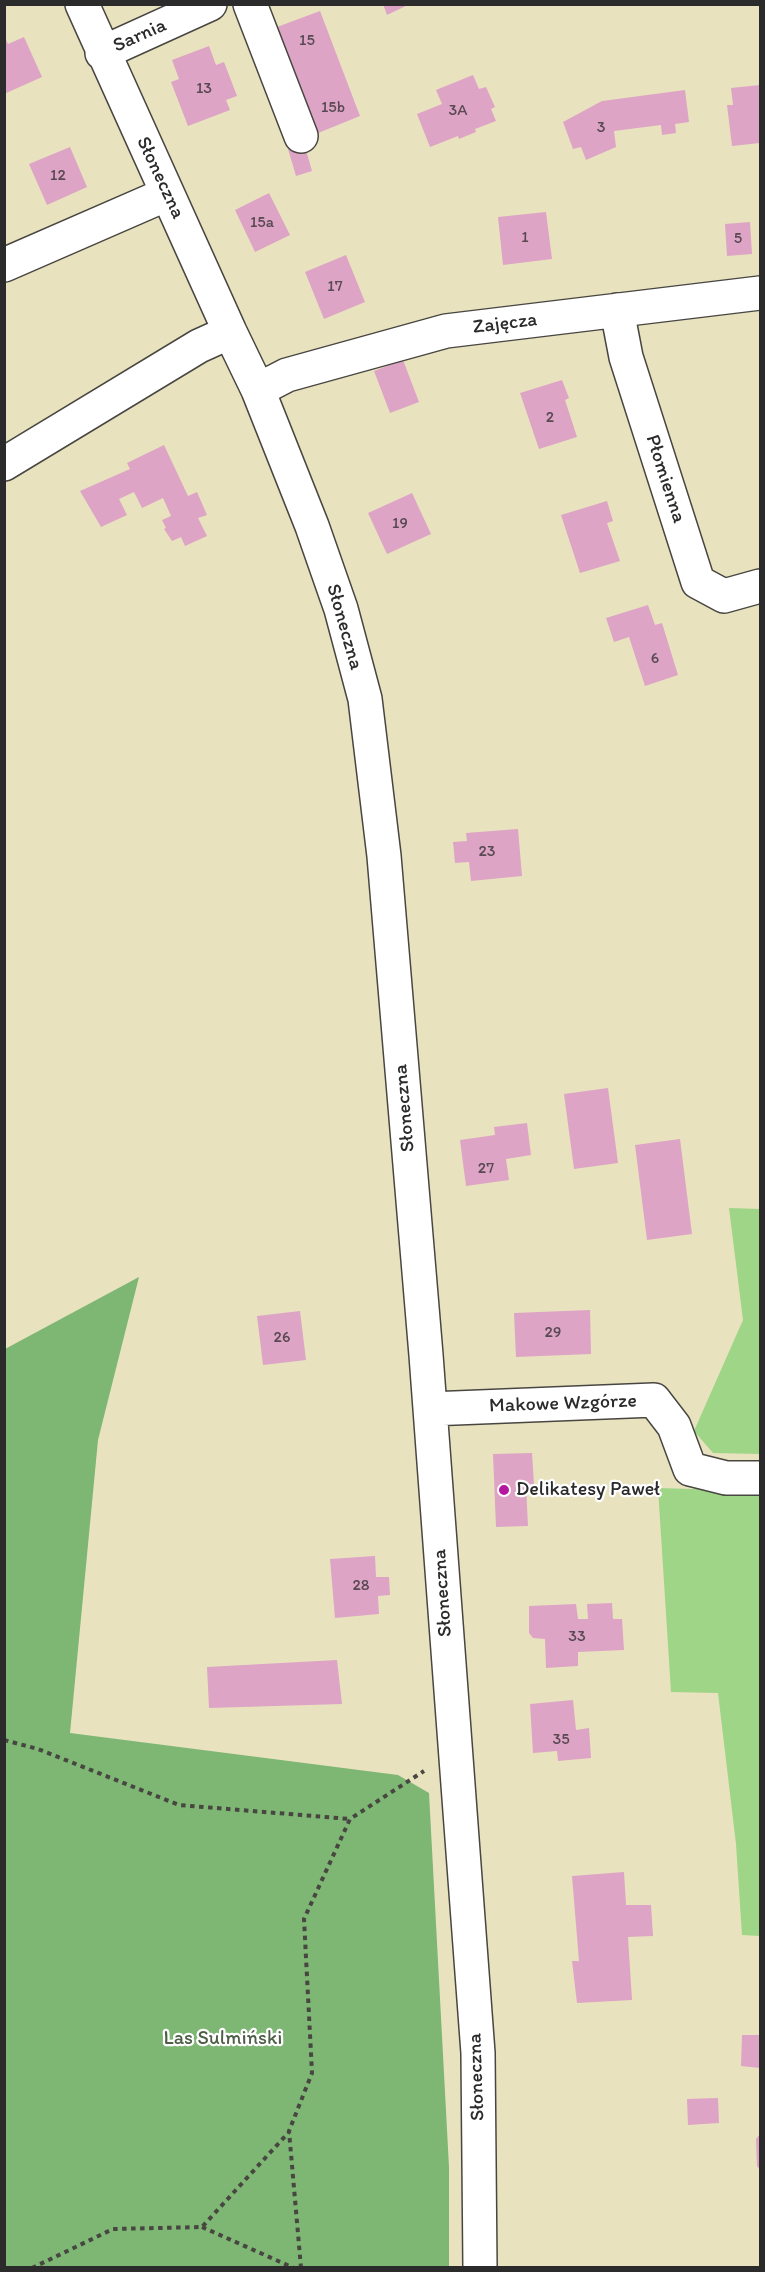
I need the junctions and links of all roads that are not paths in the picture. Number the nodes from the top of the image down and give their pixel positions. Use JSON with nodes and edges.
{"nodes":[{"id":1,"x":82,"y":4,"type":"edge"},
{"id":2,"x":210,"y":4,"type":"edge"},
{"id":3,"x":250,"y":4,"type":"edge"},
{"id":4,"x":102,"y":53,"type":"junction"},
{"id":5,"x":301,"y":136,"type":"dead end"},
{"id":6,"x":167,"y":194,"type":"junction"},
{"id":7,"x":4,"y":265,"type":"edge"},
{"id":8,"x":760,"y":293,"type":"edge"},
{"id":9,"x":617,"y":310,"type":"junction"},
{"id":10,"x":230,"y":332,"type":"junction"},
{"id":11,"x":258,"y":390,"type":"junction"},
{"id":12,"x":4,"y":464,"type":"edge"},
{"id":13,"x":760,"y":586,"type":"edge"},
{"id":14,"x":430,"y":1409,"type":"junction"},
{"id":15,"x":760,"y":1478,"type":"edge"},
{"id":16,"x":480,"y":2268,"type":"edge"}],
"edges":[{"from":1,"to":4,"type":"street","name":"Słoneczna"},
{"from":2,"to":4,"type":"street","name":"Sarnia"},
{"from":3,"to":5,"type":"street"},
{"from":4,"to":6,"type":"street","name":"Słoneczna"},
{"from":6,"to":7,"type":"street"},
{"from":6,"to":10,"type":"street","name":"Słoneczna"},
{"from":8,"to":9,"type":"street","name":"Zajęcza"},
{"from":9,"to":11,"type":"street","name":"Zajęcza"},
{"from":9,"to":13,"type":"street","name":"Płomienna"},
{"from":10,"to":11,"type":"street","name":"Słoneczna"},
{"from":10,"to":12,"type":"street"},
{"from":11,"to":14,"type":"street","name":"Słoneczna"},
{"from":14,"to":15,"type":"street","name":"Makowe Wzgórze"},
{"from":14,"to":16,"type":"street","name":"Słoneczna"}]}
